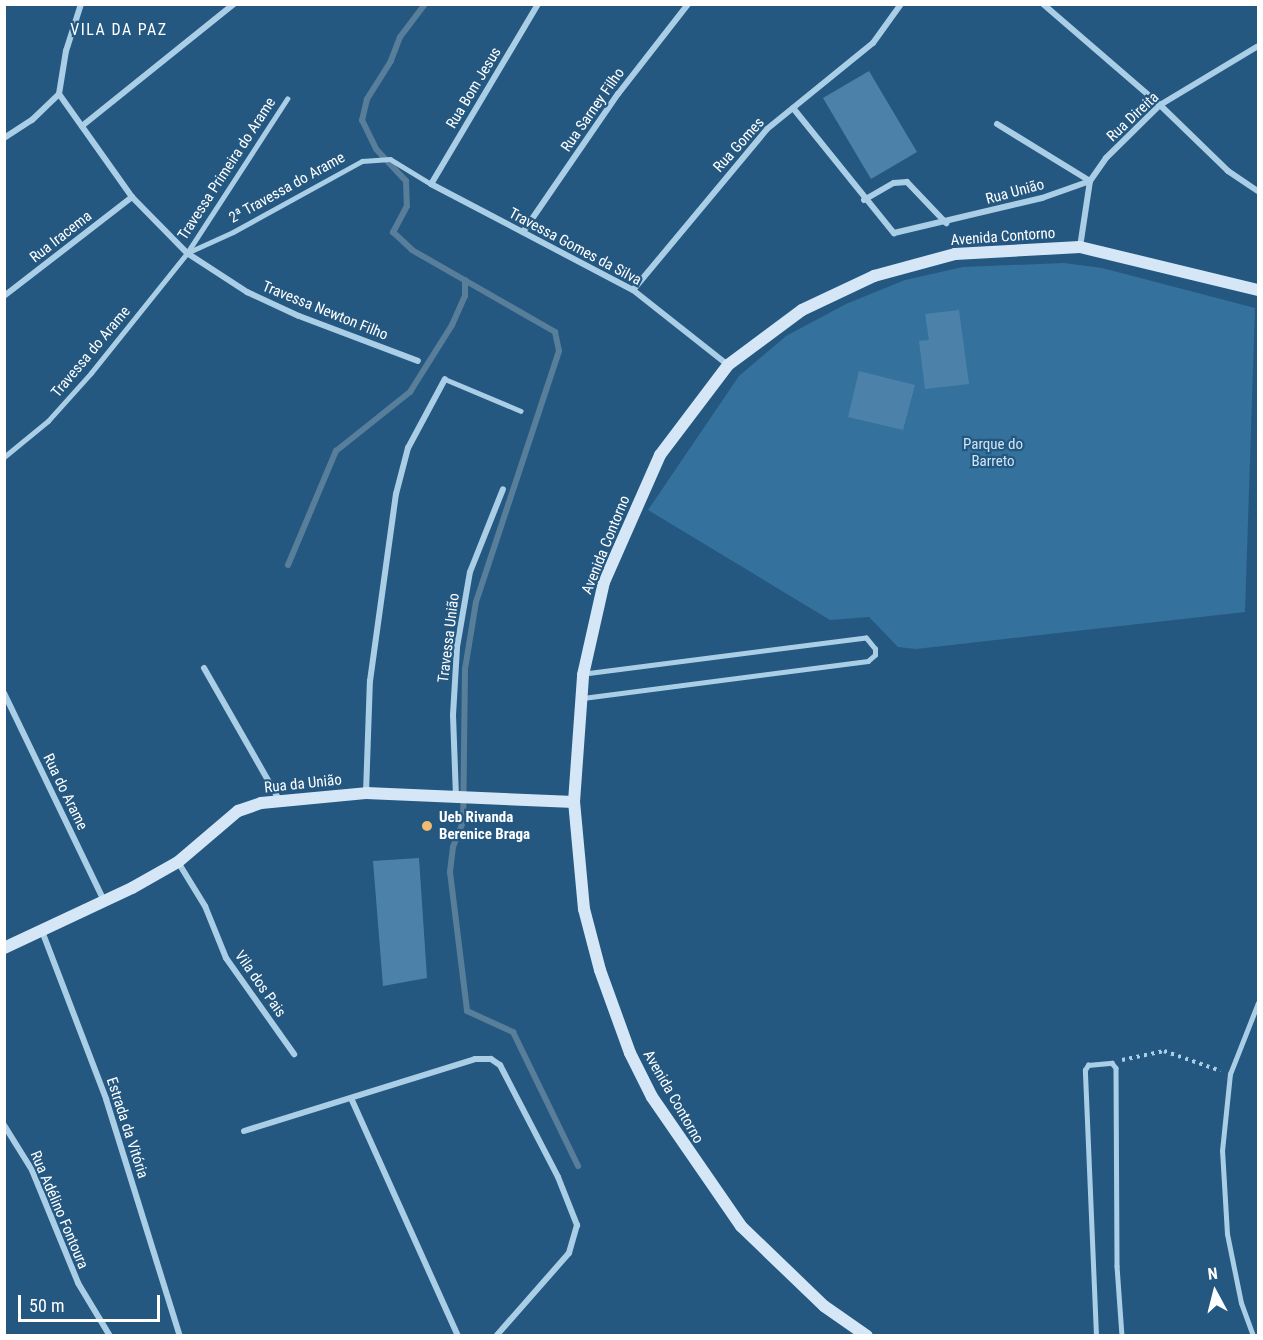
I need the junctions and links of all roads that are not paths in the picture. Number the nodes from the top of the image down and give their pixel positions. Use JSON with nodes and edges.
{"nodes":[{"id":1,"x":81,"y":4,"type":"edge"},
{"id":2,"x":234,"y":4,"type":"edge"},
{"id":3,"x":538,"y":4,"type":"edge"},
{"id":4,"x":688,"y":4,"type":"edge"},
{"id":5,"x":901,"y":4,"type":"edge"},
{"id":6,"x":1043,"y":4,"type":"edge"},
{"id":7,"x":1258,"y":46,"type":"edge"},
{"id":8,"x":58,"y":94,"type":"junction"},
{"id":9,"x":287,"y":99,"type":"dead end"},
{"id":10,"x":1160,"y":105,"type":"junction"},
{"id":11,"x":793,"y":108,"type":"junction"},
{"id":12,"x":997,"y":124,"type":"dead end"},
{"id":13,"x":82,"y":126,"type":"junction"},
{"id":14,"x":4,"y":138,"type":"edge"},
{"id":15,"x":1090,"y":181,"type":"junction"},
{"id":16,"x":431,"y":184,"type":"junction"},
{"id":17,"x":1258,"y":191,"type":"edge"},
{"id":18,"x":132,"y":197,"type":"junction"},
{"id":19,"x":864,"y":200,"type":"junction"},
{"id":20,"x":946,"y":223,"type":"junction"},
{"id":21,"x":523,"y":232,"type":"junction"},
{"id":22,"x":1080,"y":247,"type":"junction"},
{"id":23,"x":187,"y":253,"type":"junction"},
{"id":24,"x":633,"y":290,"type":"junction"},
{"id":25,"x":1258,"y":290,"type":"edge"},
{"id":26,"x":4,"y":296,"type":"edge"},
{"id":27,"x":418,"y":361,"type":"dead end"},
{"id":28,"x":728,"y":365,"type":"junction"},
{"id":29,"x":445,"y":379,"type":"joint"},
{"id":30,"x":521,"y":411,"type":"dead end"},
{"id":31,"x":4,"y":457,"type":"edge"},
{"id":32,"x":503,"y":489,"type":"dead end"},
{"id":33,"x":204,"y":668,"type":"dead end"},
{"id":34,"x":583,"y":675,"type":"junction"},
{"id":35,"x":4,"y":693,"type":"edge"},
{"id":36,"x":580,"y":699,"type":"junction"},
{"id":37,"x":366,"y":793,"type":"junction"},
{"id":38,"x":457,"y":797,"type":"junction"},
{"id":39,"x":280,"y":801,"type":"junction"},
{"id":40,"x":574,"y":802,"type":"junction"},
{"id":41,"x":178,"y":862,"type":"junction"},
{"id":42,"x":104,"y":902,"type":"junction"},
{"id":43,"x":42,"y":932,"type":"junction"},
{"id":44,"x":4,"y":948,"type":"edge"},
{"id":45,"x":1258,"y":1003,"type":"edge"},
{"id":46,"x":294,"y":1054,"type":"dead end"},
{"id":47,"x":351,"y":1098,"type":"junction"},
{"id":48,"x":4,"y":1125,"type":"edge"},
{"id":49,"x":244,"y":1131,"type":"dead end"},
{"id":50,"x":110,"y":1335,"type":"edge"},
{"id":51,"x":180,"y":1335,"type":"edge"},
{"id":52,"x":458,"y":1335,"type":"edge"},
{"id":53,"x":496,"y":1335,"type":"edge"},
{"id":54,"x":867,"y":1335,"type":"edge"},
{"id":55,"x":1096,"y":1335,"type":"edge"},
{"id":56,"x":1122,"y":1335,"type":"edge"},
{"id":57,"x":1253,"y":1335,"type":"edge"}],
"edges":[{"from":1,"to":8,"type":"street"},
{"from":2,"to":13,"type":"street"},
{"from":3,"to":16,"type":"street","name":"Rua Bom Jesus"},
{"from":4,"to":21,"type":"street","name":"Rua Sarney Filho"},
{"from":5,"to":11,"type":"street","name":"Rua Gomes"},
{"from":6,"to":10,"type":"street"},
{"from":7,"to":10,"type":"street","name":"Rua Direita"},
{"from":8,"to":13,"type":"street","name":"Travessa Newton Filho"},
{"from":8,"to":14,"type":"street"},
{"from":9,"to":23,"type":"lane","name":"Travessa Primeira do Arame"},
{"from":10,"to":15,"type":"street","name":"Rua Direita"},
{"from":10,"to":17,"type":"street"},
{"from":11,"to":19,"type":"street","name":"Rua União"},
{"from":11,"to":24,"type":"street","name":"Rua Gomes"},
{"from":12,"to":15,"type":"street"},
{"from":13,"to":18,"type":"street","name":"Travessa Newton Filho"},
{"from":15,"to":20,"type":"street","name":"Rua União"},
{"from":15,"to":22,"type":"street","name":"Rua Direita"},
{"from":16,"to":21,"type":"street","name":"Travessa Gomes da Silva"},
{"from":16,"to":23,"type":"lane","name":"2ª Travessa do Arame"},
{"from":18,"to":23,"type":"street","name":"Travessa Newton Filho"},
{"from":18,"to":26,"type":"street","name":"Rua Iracema"},
{"from":19,"to":20,"type":"street","name":"Rua União"},
{"from":19,"to":20,"type":"street"},
{"from":21,"to":24,"type":"street","name":"Travessa Gomes da Silva"},
{"from":22,"to":25,"type":"street","name":"Avenida Contorno"},
{"from":22,"to":28,"type":"street","name":"Avenida Contorno"},
{"from":23,"to":27,"type":"street","name":"Travessa Newton Filho"},
{"from":23,"to":31,"type":"lane","name":"Travessa do Arame"},
{"from":24,"to":28,"type":"street","name":"Travessa Gomes da Silva"},
{"from":28,"to":34,"type":"street","name":"Avenida Contorno"},
{"from":29,"to":30,"type":"lane"},
{"from":29,"to":37,"type":"street"},
{"from":32,"to":38,"type":"street","name":"Travessa União"},
{"from":33,"to":39,"type":"street"},
{"from":34,"to":36,"type":"street","name":"Avenida Contorno"},
{"from":34,"to":36,"type":"lane"},
{"from":35,"to":42,"type":"street","name":"Rua do Arame"},
{"from":36,"to":40,"type":"street","name":"Avenida Contorno"},
{"from":37,"to":38,"type":"street","name":"Rua da União"},
{"from":37,"to":39,"type":"street","name":"Rua da União"},
{"from":38,"to":40,"type":"street","name":"Rua da União"},
{"from":39,"to":41,"type":"street","name":"Rua da União"},
{"from":40,"to":54,"type":"street","name":"Avenida Contorno"},
{"from":41,"to":42,"type":"street","name":"Rua da União"},
{"from":41,"to":46,"type":"street","name":"Vila dos Pais"},
{"from":42,"to":43,"type":"street","name":"Rua da União"},
{"from":43,"to":44,"type":"street","name":"Rua da União"},
{"from":43,"to":51,"type":"street","name":"Estrada da Vitória"},
{"from":45,"to":57,"type":"lane"},
{"from":47,"to":49,"type":"street"},
{"from":47,"to":52,"type":"street"},
{"from":47,"to":53,"type":"street"},
{"from":48,"to":50,"type":"street","name":"Rua Adélino Fontoura"},
{"from":55,"to":56,"type":"lane"}]}
